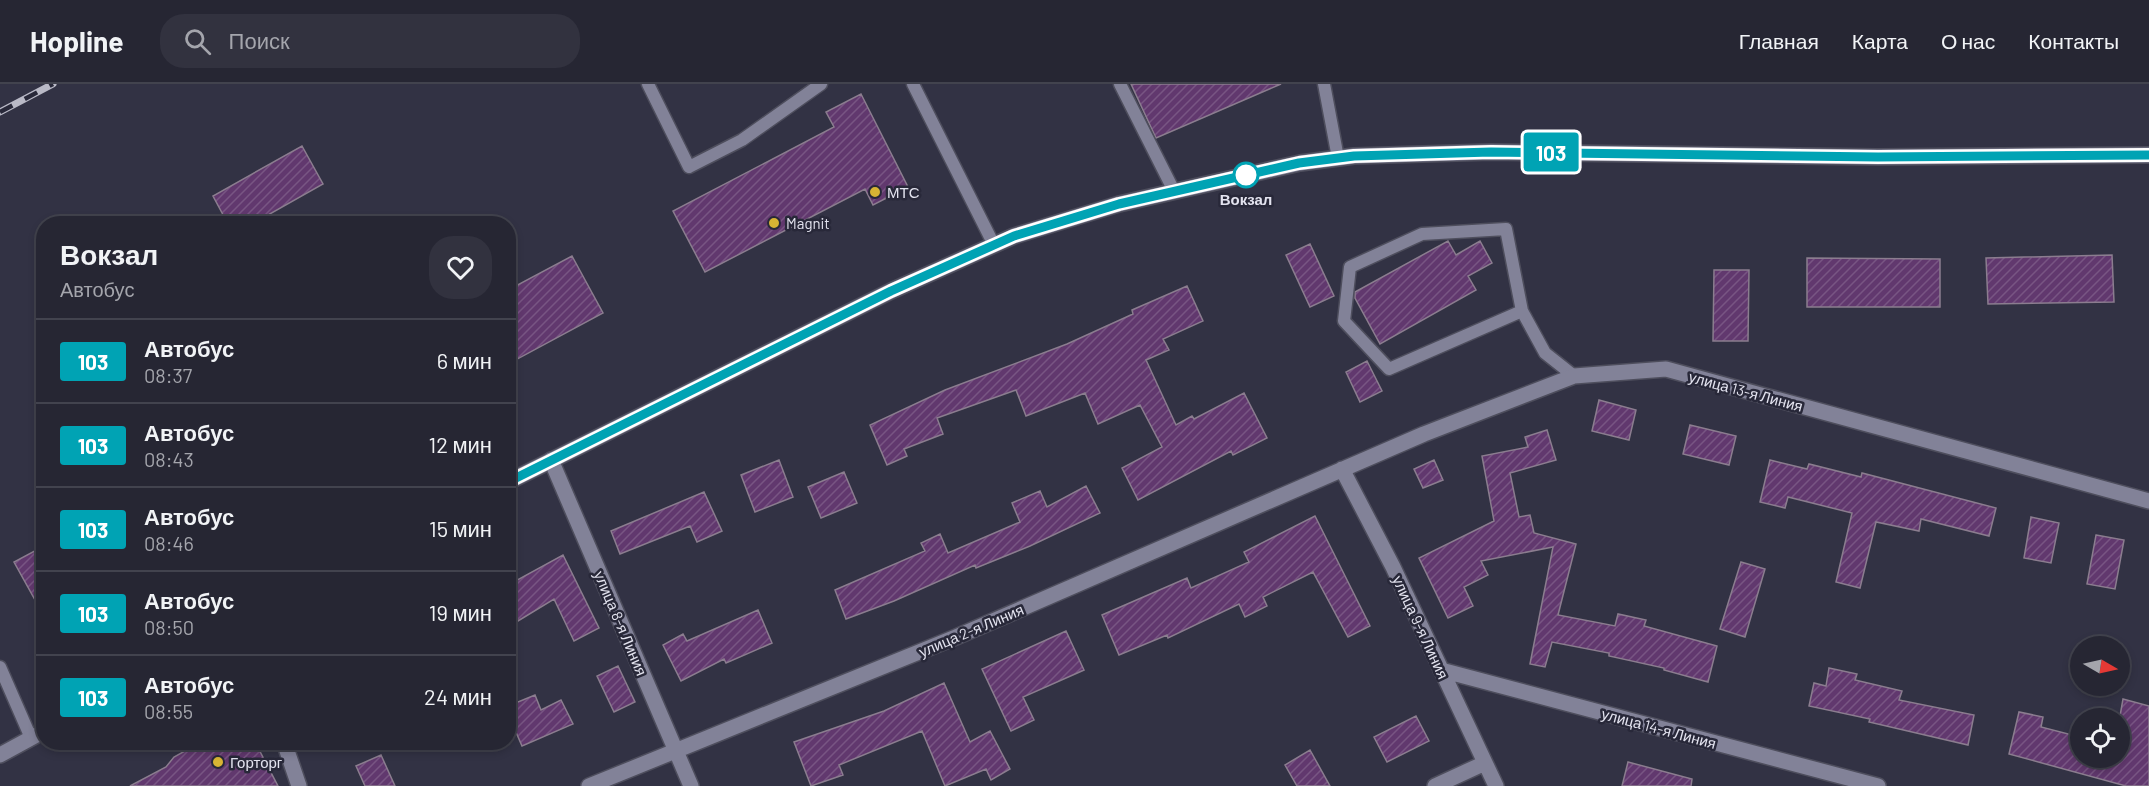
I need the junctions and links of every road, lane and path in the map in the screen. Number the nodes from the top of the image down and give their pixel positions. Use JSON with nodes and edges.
{"nodes":[{"id":1,"x":648,"y":84,"type":"edge"},
{"id":2,"x":821,"y":84,"type":"edge"},
{"id":3,"x":913,"y":84,"type":"edge"},
{"id":4,"x":1120,"y":84,"type":"edge"},
{"id":5,"x":1324,"y":84,"type":"edge"},
{"id":6,"x":2149,"y":154,"type":"edge"},
{"id":7,"x":1338,"y":158,"type":"junction"},
{"id":8,"x":1174,"y":191,"type":"junction"},
{"id":9,"x":994,"y":245,"type":"junction"},
{"id":10,"x":1522,"y":311,"type":"junction"},
{"id":11,"x":1574,"y":376,"type":"junction"},
{"id":12,"x":551,"y":460,"type":"junction"},
{"id":13,"x":1346,"y":468,"type":"junction"},
{"id":14,"x":516,"y":478,"type":"edge"},
{"id":15,"x":2149,"y":501,"type":"edge"},
{"id":16,"x":0,"y":667,"type":"edge"},
{"id":17,"x":1441,"y":670,"type":"junction"},
{"id":18,"x":36,"y":732,"type":"edge"},
{"id":19,"x":36,"y":735,"type":"edge"},
{"id":20,"x":287,"y":750,"type":"edge"},
{"id":21,"x":676,"y":751,"type":"junction"},
{"id":22,"x":0,"y":755,"type":"edge"},
{"id":23,"x":1485,"y":763,"type":"junction"},
{"id":24,"x":299,"y":786,"type":"edge"},
{"id":25,"x":589,"y":786,"type":"edge"},
{"id":26,"x":691,"y":786,"type":"edge"},
{"id":27,"x":1435,"y":786,"type":"edge"},
{"id":28,"x":1496,"y":786,"type":"edge"},
{"id":29,"x":1878,"y":786,"type":"edge"}],
"edges":[{"from":1,"to":2,"type":"lane"},
{"from":3,"to":9,"type":"lane"},
{"from":4,"to":8,"type":"lane"},
{"from":5,"to":7,"type":"lane"},
{"from":6,"to":7,"type":"street"},
{"from":7,"to":8,"type":"street"},
{"from":8,"to":9,"type":"street"},
{"from":9,"to":12,"type":"street"},
{"from":10,"to":10,"type":"lane"},
{"from":10,"to":11,"type":"lane"},
{"from":11,"to":13,"type":"street","name":"улица 13-я Линия"},
{"from":11,"to":15,"type":"street","name":"улица 13-я Линия"},
{"from":12,"to":14,"type":"street"},
{"from":12,"to":21,"type":"street","name":"улица 8-я Линия"},
{"from":13,"to":17,"type":"street","name":"улица 9-я Линия"},
{"from":13,"to":21,"type":"street","name":"улица 2-я Линия"},
{"from":16,"to":18,"type":"lane"},
{"from":17,"to":23,"type":"street","name":"улица 9-я Линия"},
{"from":17,"to":29,"type":"street","name":"улица 14-я Линия"},
{"from":19,"to":22,"type":"street"},
{"from":20,"to":24,"type":"street"},
{"from":21,"to":25,"type":"street","name":"улица 2-я Линия"},
{"from":21,"to":26,"type":"street","name":"улица 8-я Линия"},
{"from":23,"to":27,"type":"street"},
{"from":23,"to":28,"type":"street","name":"улица 9-я Линия"}]}
